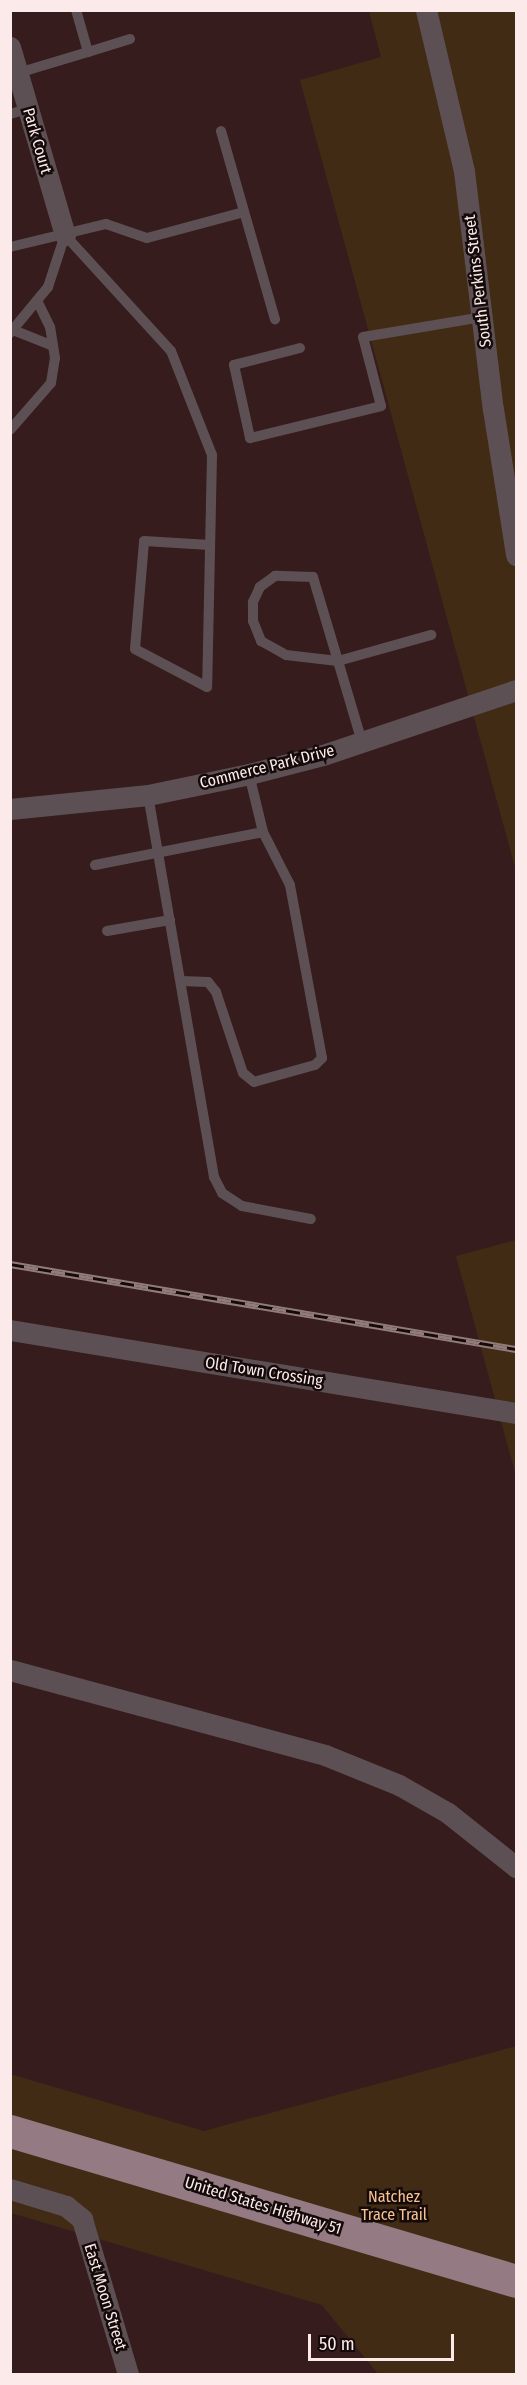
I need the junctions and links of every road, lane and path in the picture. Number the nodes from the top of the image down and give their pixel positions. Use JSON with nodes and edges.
{"nodes":[{"id":1,"x":76,"y":10,"type":"edge"},
{"id":2,"x":426,"y":10,"type":"edge"},
{"id":3,"x":130,"y":39,"type":"dead end"},
{"id":4,"x":10,"y":47,"type":"edge"},
{"id":5,"x":88,"y":52,"type":"junction"},
{"id":6,"x":18,"y":73,"type":"junction"},
{"id":7,"x":19,"y":111,"type":"edge"},
{"id":8,"x":221,"y":131,"type":"dead end"},
{"id":9,"x":244,"y":212,"type":"junction"},
{"id":10,"x":65,"y":236,"type":"junction"},
{"id":11,"x":10,"y":247,"type":"edge"},
{"id":12,"x":38,"y":302,"type":"junction"},
{"id":13,"x":483,"y":317,"type":"junction"},
{"id":14,"x":275,"y":319,"type":"dead end"},
{"id":15,"x":12,"y":332,"type":"edge"},
{"id":16,"x":53,"y":346,"type":"junction"},
{"id":17,"x":300,"y":348,"type":"dead end"},
{"id":18,"x":10,"y":430,"type":"edge"},
{"id":19,"x":210,"y":545,"type":"junction"},
{"id":20,"x":516,"y":555,"type":"edge"},
{"id":21,"x":430,"y":635,"type":"dead end"},
{"id":22,"x":338,"y":661,"type":"junction"},
{"id":23,"x":516,"y":690,"type":"edge"},
{"id":24,"x":362,"y":742,"type":"junction"},
{"id":25,"x":249,"y":774,"type":"junction"},
{"id":26,"x":148,"y":795,"type":"junction"},
{"id":27,"x":10,"y":810,"type":"edge"},
{"id":28,"x":263,"y":832,"type":"junction"},
{"id":29,"x":158,"y":856,"type":"junction"},
{"id":30,"x":95,"y":865,"type":"dead end"},
{"id":31,"x":170,"y":920,"type":"junction"},
{"id":32,"x":107,"y":931,"type":"dead end"},
{"id":33,"x":181,"y":981,"type":"junction"},
{"id":34,"x":311,"y":1219,"type":"dead end"},
{"id":35,"x":10,"y":1330,"type":"edge"},
{"id":36,"x":516,"y":1413,"type":"edge"},
{"id":37,"x":10,"y":1670,"type":"edge"},
{"id":38,"x":516,"y":1867,"type":"edge"},
{"id":39,"x":10,"y":2131,"type":"edge"},
{"id":40,"x":13,"y":2189,"type":"edge"},
{"id":41,"x":516,"y":2281,"type":"edge"},
{"id":42,"x":128,"y":2374,"type":"edge"}],
"edges":[{"from":1,"to":5,"type":"lane"},
{"from":2,"to":13,"type":"street","name":"South Perkins Street"},
{"from":3,"to":5,"type":"lane"},
{"from":4,"to":6,"type":"street","name":"Park Court"},
{"from":5,"to":6,"type":"lane"},
{"from":6,"to":7,"type":"street","name":"Park Court"},
{"from":7,"to":10,"type":"street","name":"Park Court"},
{"from":8,"to":9,"type":"lane"},
{"from":9,"to":10,"type":"lane"},
{"from":9,"to":14,"type":"lane"},
{"from":10,"to":11,"type":"lane"},
{"from":10,"to":12,"type":"lane"},
{"from":10,"to":19,"type":"lane"},
{"from":12,"to":15,"type":"lane"},
{"from":12,"to":16,"type":"lane"},
{"from":13,"to":17,"type":"lane"},
{"from":13,"to":20,"type":"street","name":"South Perkins Street"},
{"from":15,"to":16,"type":"lane"},
{"from":16,"to":18,"type":"lane"},
{"from":19,"to":19,"type":"lane"},
{"from":21,"to":22,"type":"lane"},
{"from":22,"to":22,"type":"lane"},
{"from":22,"to":24,"type":"lane"},
{"from":23,"to":24,"type":"street","name":"Commerce Park Drive"},
{"from":24,"to":25,"type":"street","name":"Commerce Park Drive"},
{"from":25,"to":26,"type":"street","name":"Commerce Park Drive"},
{"from":25,"to":28,"type":"lane"},
{"from":26,"to":27,"type":"street","name":"Commerce Park Drive"},
{"from":26,"to":29,"type":"lane"},
{"from":28,"to":29,"type":"lane"},
{"from":28,"to":33,"type":"lane"},
{"from":29,"to":30,"type":"lane"},
{"from":29,"to":31,"type":"lane"},
{"from":31,"to":32,"type":"lane"},
{"from":31,"to":33,"type":"lane"},
{"from":33,"to":34,"type":"lane"},
{"from":35,"to":36,"type":"street","name":"Old Town Crossing"},
{"from":37,"to":38,"type":"street"},
{"from":39,"to":41,"type":"main road","name":"United States Highway 51"},
{"from":40,"to":42,"type":"street","name":"East Moon Street"}]}
